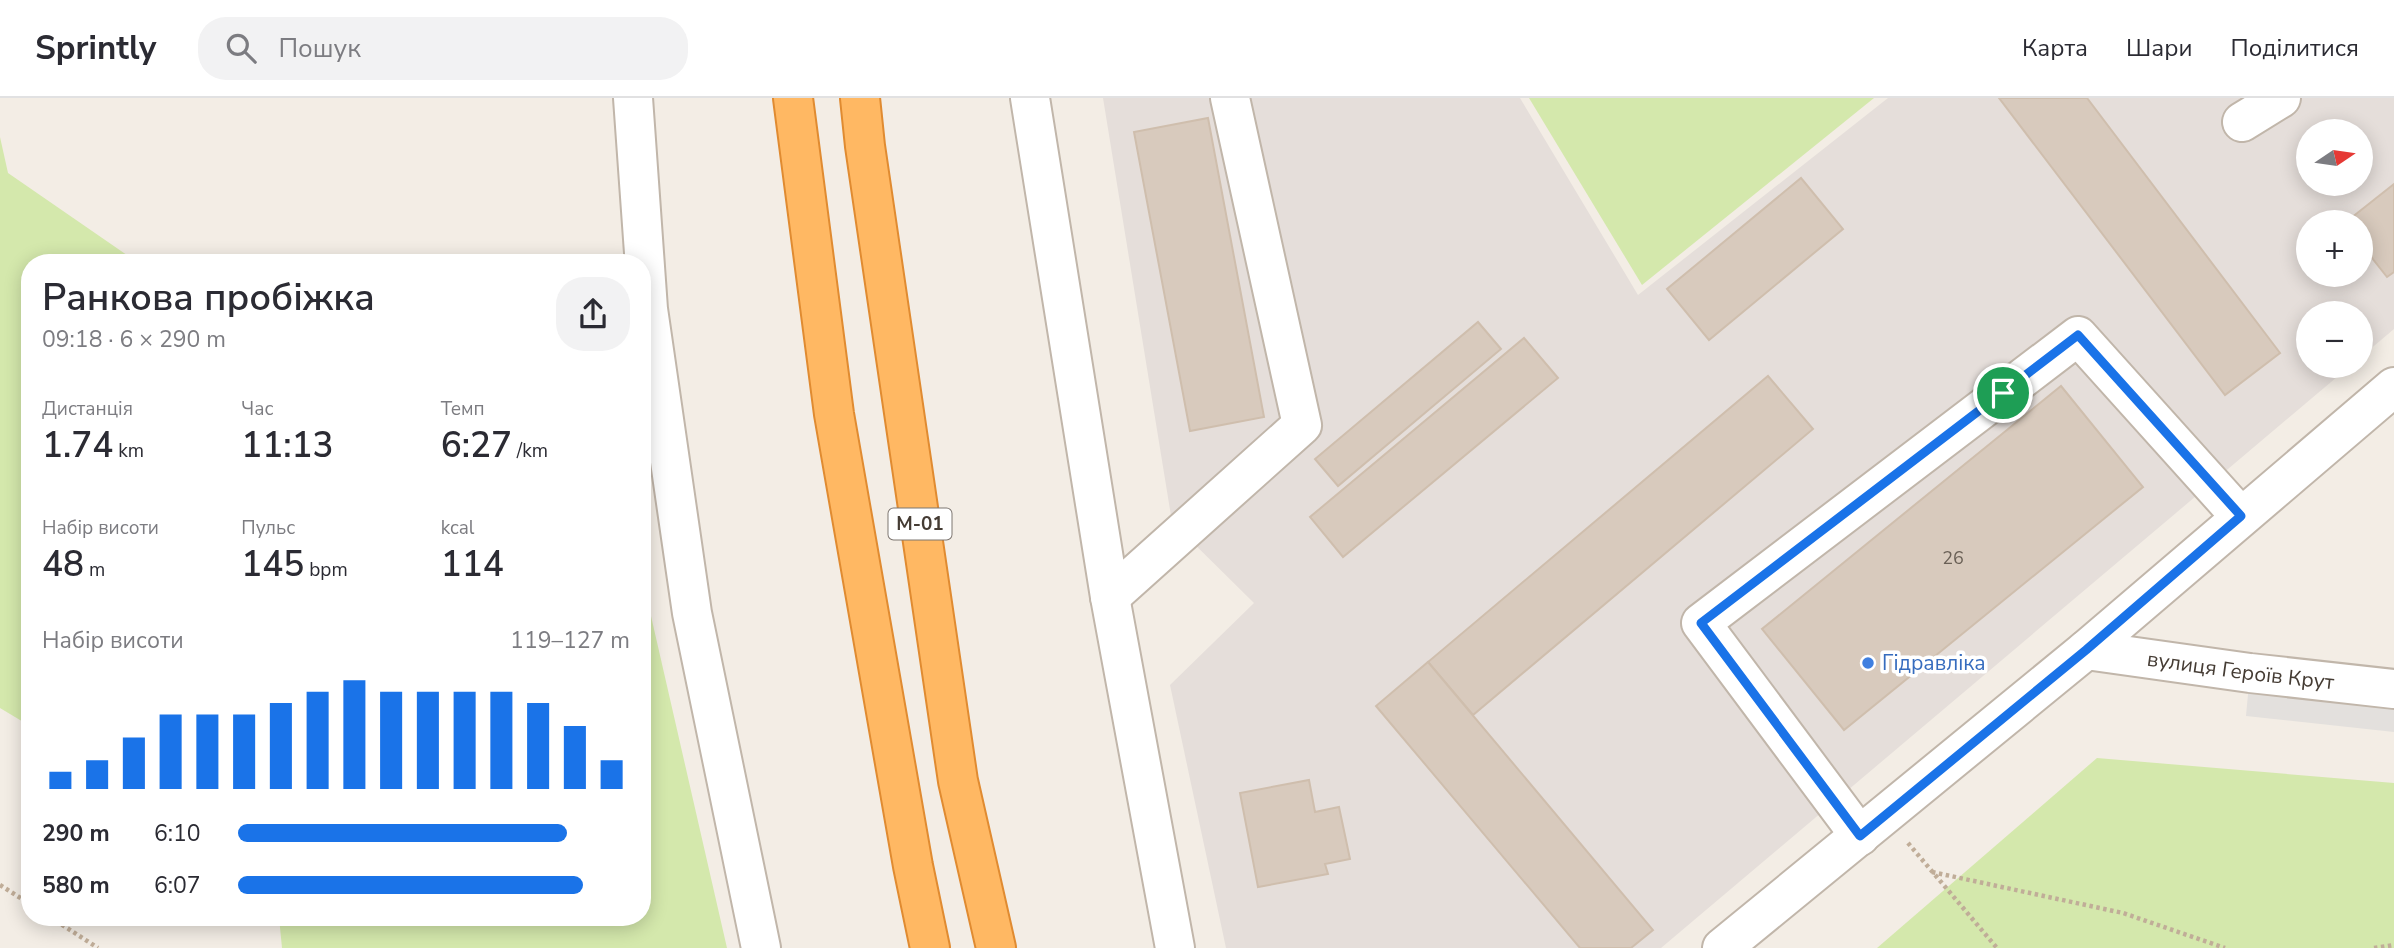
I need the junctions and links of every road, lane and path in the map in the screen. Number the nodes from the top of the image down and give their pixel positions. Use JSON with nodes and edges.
{"nodes":[{"id":1,"x":633,"y":98,"type":"edge"},
{"id":2,"x":793,"y":98,"type":"edge"},
{"id":3,"x":860,"y":98,"type":"edge"},
{"id":4,"x":1030,"y":98,"type":"edge"},
{"id":5,"x":1230,"y":98,"type":"edge"},
{"id":6,"x":2281,"y":98,"type":"edge"},
{"id":7,"x":2242,"y":122,"type":"dead end"},
{"id":8,"x":645,"y":254,"type":"edge"},
{"id":9,"x":651,"y":323,"type":"edge"},
{"id":10,"x":2394,"y":387,"type":"edge"},
{"id":11,"x":2241,"y":516,"type":"junction"},
{"id":12,"x":1110,"y":597,"type":"junction"},
{"id":13,"x":2086,"y":650,"type":"junction"},
{"id":14,"x":2394,"y":689,"type":"edge"},
{"id":15,"x":1872,"y":826,"type":"junction"},
{"id":16,"x":1932,"y":872,"type":"junction"},
{"id":17,"x":0,"y":885,"type":"edge"},
{"id":18,"x":21,"y":898,"type":"edge"},
{"id":19,"x":64,"y":926,"type":"edge"},
{"id":20,"x":2394,"y":946,"type":"edge"},
{"id":21,"x":99,"y":948,"type":"edge"},
{"id":22,"x":761,"y":948,"type":"edge"},
{"id":23,"x":930,"y":948,"type":"edge"},
{"id":24,"x":996,"y":948,"type":"edge"},
{"id":25,"x":1175,"y":948,"type":"edge"},
{"id":26,"x":1722,"y":948,"type":"edge"},
{"id":27,"x":1997,"y":948,"type":"edge"},
{"id":28,"x":2225,"y":948,"type":"edge"},
{"id":29,"x":2374,"y":948,"type":"edge"}],
"edges":[{"from":1,"to":8,"type":"street"},
{"from":2,"to":23,"type":"highway"},
{"from":3,"to":24,"type":"highway","number":"М-01"},
{"from":4,"to":12,"type":"street"},
{"from":5,"to":12,"type":"street"},
{"from":6,"to":7,"type":"street"},
{"from":9,"to":22,"type":"street"},
{"from":10,"to":11,"type":"street"},
{"from":11,"to":13,"type":"street"},
{"from":11,"to":15,"type":"street"},
{"from":12,"to":25,"type":"street"},
{"from":13,"to":14,"type":"street","name":"вулиця Героїв Крут"},
{"from":13,"to":15,"type":"street"},
{"from":15,"to":16,"type":"path"},
{"from":15,"to":26,"type":"street"},
{"from":16,"to":27,"type":"path"},
{"from":16,"to":28,"type":"path"},
{"from":17,"to":18,"type":"path"},
{"from":19,"to":21,"type":"path"},
{"from":20,"to":29,"type":"path"}]}
